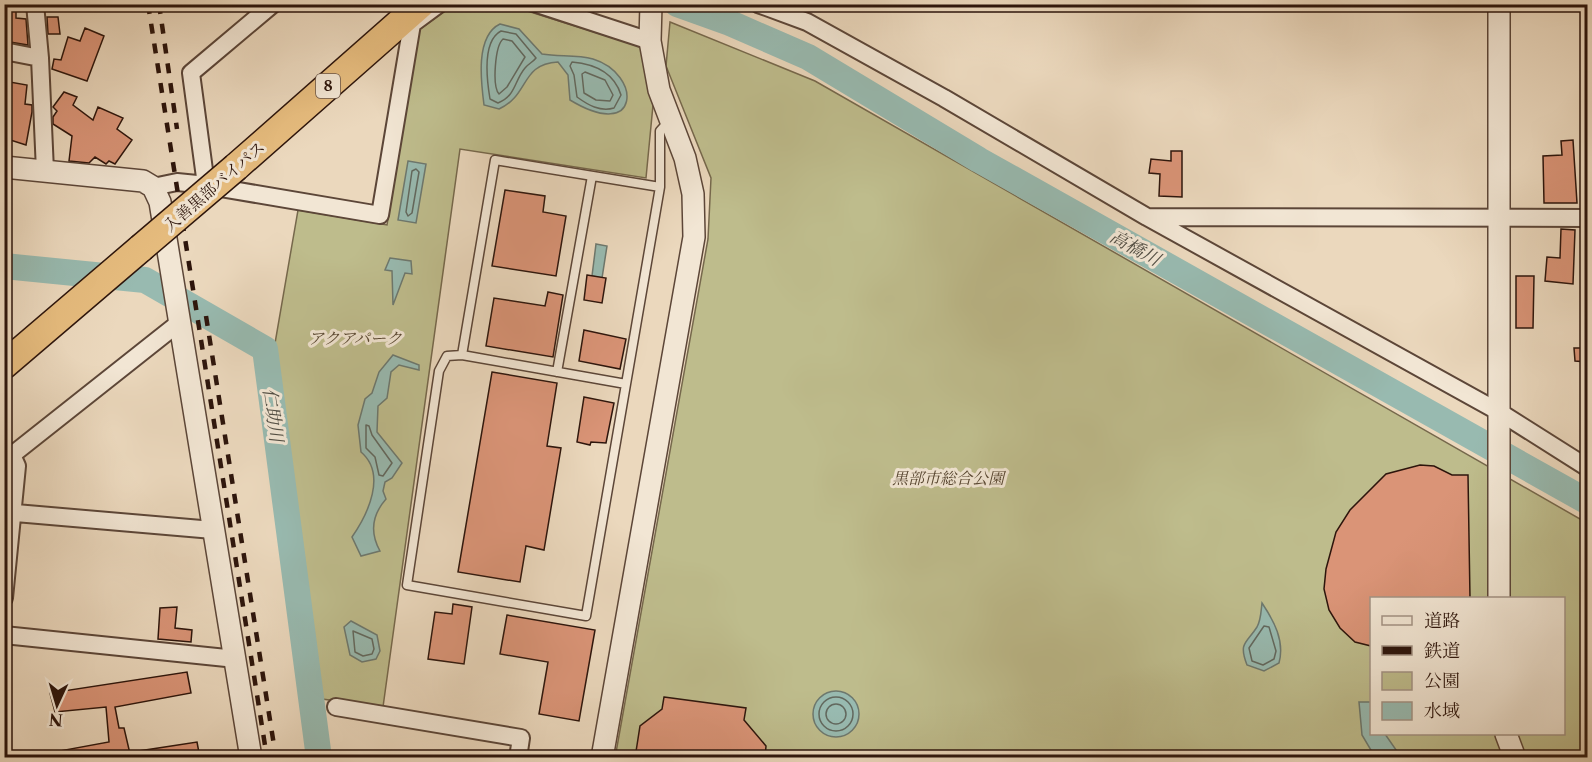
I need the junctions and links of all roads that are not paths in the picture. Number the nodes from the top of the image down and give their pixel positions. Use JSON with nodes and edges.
{"nodes":[{"id":1,"x":36,"y":4,"type":"edge"},
{"id":2,"x":273,"y":4,"type":"edge"},
{"id":3,"x":421,"y":4,"type":"edge"},
{"id":4,"x":439,"y":4,"type":"edge"},
{"id":5,"x":537,"y":4,"type":"edge"},
{"id":6,"x":651,"y":4,"type":"edge"},
{"id":7,"x":758,"y":4,"type":"edge"},
{"id":8,"x":1499,"y":4,"type":"edge"},
{"id":9,"x":650,"y":35,"type":"junction"},
{"id":10,"x":4,"y":51,"type":"edge"},
{"id":11,"x":40,"y":58,"type":"junction"},
{"id":12,"x":670,"y":120,"type":"junction"},
{"id":13,"x":4,"y":167,"type":"edge"},
{"id":14,"x":45,"y":171,"type":"junction"},
{"id":15,"x":592,"y":176,"type":"junction"},
{"id":16,"x":206,"y":185,"type":"junction"},
{"id":17,"x":153,"y":187,"type":"junction"},
{"id":18,"x":660,"y":187,"type":"junction"},
{"id":19,"x":1147,"y":217,"type":"junction"},
{"id":20,"x":1500,"y":218,"type":"junction"},
{"id":21,"x":1587,"y":218,"type":"edge"},
{"id":22,"x":180,"y":322,"type":"junction"},
{"id":23,"x":462,"y":356,"type":"junction"},
{"id":24,"x":4,"y":365,"type":"edge"},
{"id":25,"x":557,"y":372,"type":"junction"},
{"id":26,"x":626,"y":384,"type":"junction"},
{"id":27,"x":1501,"y":413,"type":"junction"},
{"id":28,"x":8,"y":458,"type":"edge"},
{"id":29,"x":1584,"y":464,"type":"edge"},
{"id":30,"x":9,"y":512,"type":"edge"},
{"id":31,"x":213,"y":530,"type":"junction"},
{"id":32,"x":1500,"y":597,"type":"edge"},
{"id":33,"x":4,"y":598,"type":"edge"},
{"id":34,"x":4,"y":635,"type":"edge"},
{"id":35,"x":236,"y":659,"type":"junction"},
{"id":36,"x":336,"y":707,"type":"dead end"},
{"id":37,"x":1506,"y":735,"type":"edge"},
{"id":38,"x":250,"y":758,"type":"edge"},
{"id":39,"x":518,"y":758,"type":"edge"},
{"id":40,"x":602,"y":758,"type":"edge"},
{"id":41,"x":1515,"y":758,"type":"edge"}],
"edges":[{"from":1,"to":11,"type":"street"},
{"from":2,"to":16,"type":"street"},
{"from":3,"to":24,"type":"highway","name":"入善黒部バイパス","number":"8","bridge":true},
{"from":4,"to":16,"type":"street"},
{"from":5,"to":9,"type":"street"},
{"from":6,"to":9,"type":"street"},
{"from":7,"to":19,"type":"street"},
{"from":8,"to":20,"type":"street"},
{"from":9,"to":12,"type":"street"},
{"from":10,"to":11,"type":"street"},
{"from":11,"to":14,"type":"street"},
{"from":12,"to":18,"type":"lane"},
{"from":12,"to":40,"type":"street"},
{"from":13,"to":14,"type":"street"},
{"from":14,"to":17,"type":"street"},
{"from":15,"to":18,"type":"lane"},
{"from":15,"to":23,"type":"lane"},
{"from":15,"to":25,"type":"lane"},
{"from":16,"to":17,"type":"street"},
{"from":17,"to":22,"type":"street"},
{"from":18,"to":26,"type":"lane"},
{"from":19,"to":20,"type":"street"},
{"from":19,"to":27,"type":"street"},
{"from":20,"to":21,"type":"street"},
{"from":20,"to":27,"type":"street"},
{"from":22,"to":28,"type":"street"},
{"from":22,"to":31,"type":"street"},
{"from":23,"to":25,"type":"lane"},
{"from":23,"to":26,"type":"lane"},
{"from":25,"to":26,"type":"lane"},
{"from":27,"to":29,"type":"street"},
{"from":27,"to":32,"type":"street"},
{"from":28,"to":30,"type":"street"},
{"from":30,"to":31,"type":"street"},
{"from":30,"to":33,"type":"street"},
{"from":31,"to":35,"type":"street"},
{"from":34,"to":35,"type":"street"},
{"from":35,"to":38,"type":"street"},
{"from":36,"to":39,"type":"street"},
{"from":37,"to":41,"type":"street"}]}
